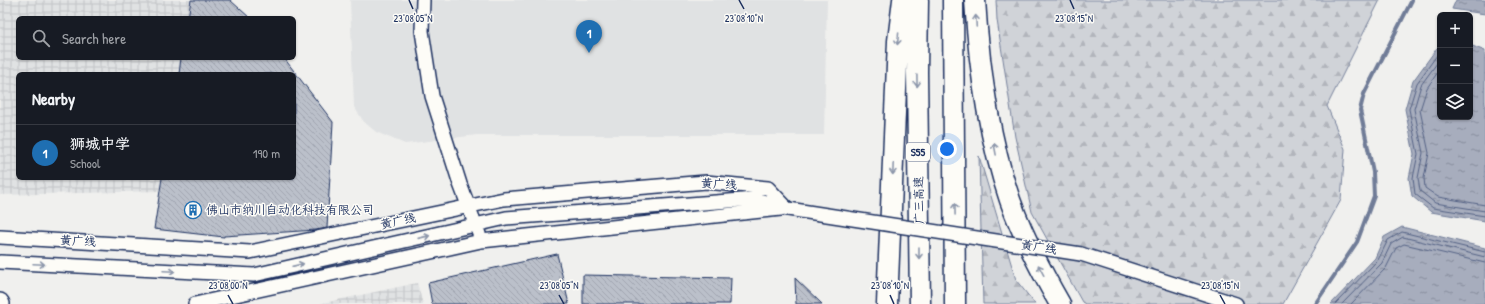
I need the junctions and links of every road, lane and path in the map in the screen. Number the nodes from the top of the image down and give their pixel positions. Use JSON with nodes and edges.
{"nodes":[{"id":1,"x":423,"y":0,"type":"edge"},
{"id":2,"x":903,"y":0,"type":"edge"},
{"id":3,"x":918,"y":0,"type":"edge"},
{"id":4,"x":953,"y":0,"type":"edge"},
{"id":5,"x":975,"y":0,"type":"edge"},
{"id":6,"x":468,"y":207,"type":"junction"},
{"id":7,"x":788,"y":208,"type":"junction"},
{"id":8,"x":476,"y":225,"type":"junction"},
{"id":9,"x":0,"y":237,"type":"edge"},
{"id":10,"x":481,"y":241,"type":"junction"},
{"id":11,"x":0,"y":262,"type":"edge"},
{"id":12,"x":195,"y":304,"type":"edge"},
{"id":13,"x":887,"y":304,"type":"edge"},
{"id":14,"x":920,"y":304,"type":"edge"},
{"id":15,"x":955,"y":304,"type":"edge"},
{"id":16,"x":1060,"y":304,"type":"edge"},
{"id":17,"x":1236,"y":304,"type":"edge"}],
"edges":[{"from":1,"to":6,"type":"street"},
{"from":2,"to":13,"type":"highway","one_way":true},
{"from":3,"to":14,"type":"highway","name":"广三高速","number":"S55","one_way":true},
{"from":15,"to":4,"type":"highway","one_way":true},
{"from":16,"to":5,"type":"highway","one_way":true},
{"from":6,"to":7,"type":"street","name":"黄广线"},
{"from":6,"to":8,"type":"street"},
{"from":6,"to":9,"type":"street","name":"黄广线"},
{"from":7,"to":8,"type":"street","name":"黄广线"},
{"from":7,"to":10,"type":"street"},
{"from":7,"to":17,"type":"street","name":"黄广线","bridge":true},
{"from":8,"to":10,"type":"street"},
{"from":11,"to":8,"type":"street","name":"黄广线","one_way":true},
{"from":10,"to":12,"type":"street"}]}
